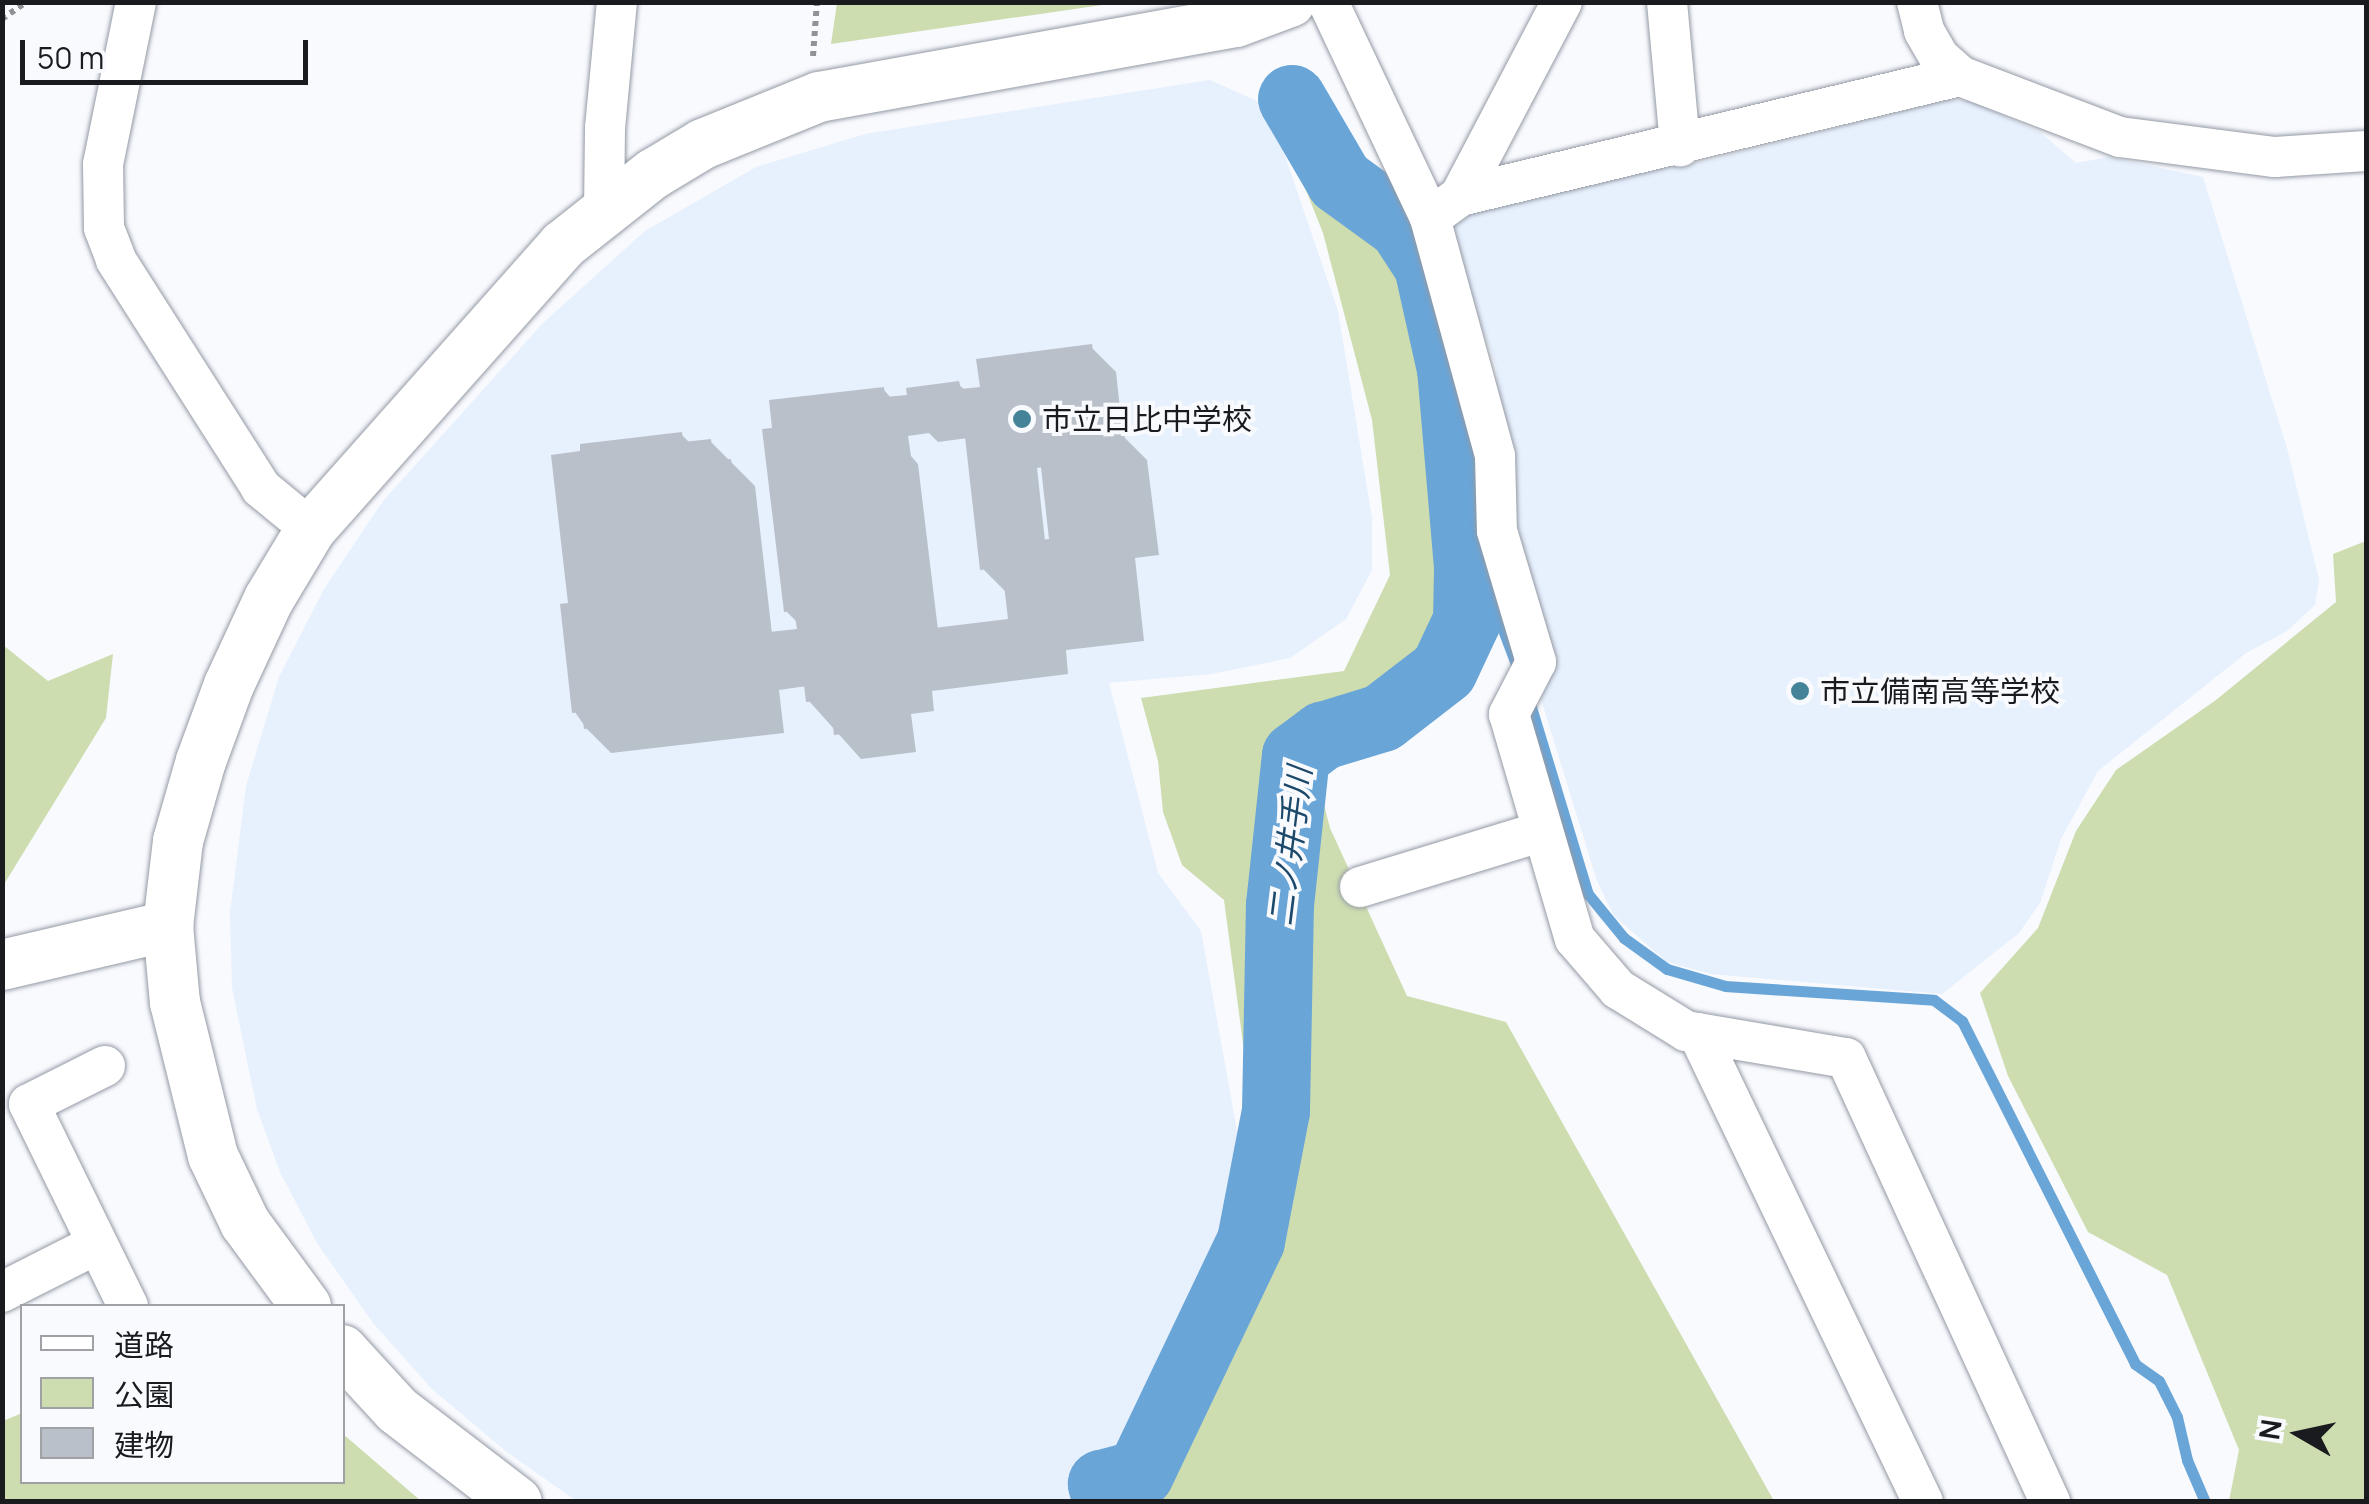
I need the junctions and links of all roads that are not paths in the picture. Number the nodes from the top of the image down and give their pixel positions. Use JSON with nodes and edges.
{"nodes":[{"id":1,"x":136,"y":2,"type":"edge"},
{"id":2,"x":617,"y":2,"type":"edge"},
{"id":3,"x":1290,"y":2,"type":"edge"},
{"id":4,"x":1328,"y":2,"type":"edge"},
{"id":5,"x":1562,"y":2,"type":"edge"},
{"id":6,"x":1667,"y":2,"type":"edge"},
{"id":7,"x":1916,"y":2,"type":"edge"},
{"id":8,"x":1233,"y":12,"type":"edge"},
{"id":9,"x":1960,"y":76,"type":"junction"},
{"id":10,"x":1680,"y":146,"type":"junction"},
{"id":11,"x":2366,"y":151,"type":"edge"},
{"id":12,"x":1445,"y":206,"type":"junction"},
{"id":13,"x":604,"y":211,"type":"junction"},
{"id":14,"x":312,"y":529,"type":"junction"},
{"id":15,"x":1544,"y":831,"type":"junction"},
{"id":16,"x":1360,"y":887,"type":"dead end"},
{"id":17,"x":168,"y":926,"type":"junction"},
{"id":18,"x":2,"y":966,"type":"edge"},
{"id":19,"x":1698,"y":1033,"type":"junction"},
{"id":20,"x":106,"y":1066,"type":"dead end"},
{"id":21,"x":16,"y":1111,"type":"edge"},
{"id":22,"x":97,"y":1244,"type":"junction"},
{"id":23,"x":2,"y":1292,"type":"edge"},
{"id":24,"x":127,"y":1304,"type":"edge"},
{"id":25,"x":305,"y":1304,"type":"edge"},
{"id":26,"x":345,"y":1352,"type":"edge"},
{"id":27,"x":516,"y":1502,"type":"edge"},
{"id":28,"x":1923,"y":1502,"type":"edge"},
{"id":29,"x":2050,"y":1502,"type":"edge"}],
"edges":[{"from":1,"to":14,"type":"street"},
{"from":2,"to":13,"type":"street"},
{"from":3,"to":8,"type":"street"},
{"from":4,"to":12,"type":"street"},
{"from":5,"to":12,"type":"street"},
{"from":6,"to":10,"type":"street"},
{"from":7,"to":9,"type":"street"},
{"from":8,"to":13,"type":"street"},
{"from":9,"to":10,"type":"street"},
{"from":9,"to":11,"type":"street"},
{"from":10,"to":12,"type":"street"},
{"from":12,"to":15,"type":"street"},
{"from":13,"to":14,"type":"street"},
{"from":14,"to":17,"type":"street"},
{"from":15,"to":16,"type":"street"},
{"from":15,"to":19,"type":"street"},
{"from":17,"to":18,"type":"street"},
{"from":17,"to":25,"type":"street"},
{"from":19,"to":28,"type":"street"},
{"from":19,"to":29,"type":"street"},
{"from":20,"to":21,"type":"street"},
{"from":21,"to":22,"type":"street"},
{"from":22,"to":23,"type":"street"},
{"from":22,"to":24,"type":"street"},
{"from":26,"to":27,"type":"street"}]}
